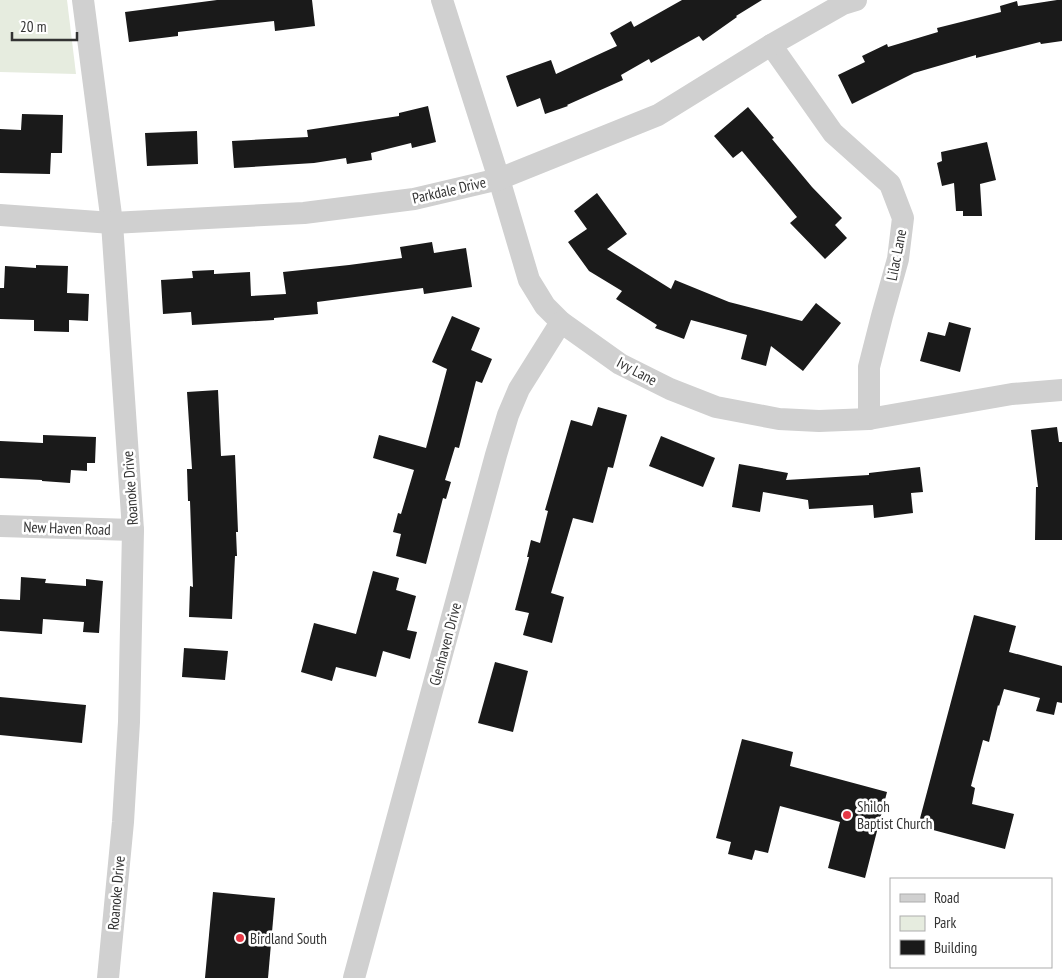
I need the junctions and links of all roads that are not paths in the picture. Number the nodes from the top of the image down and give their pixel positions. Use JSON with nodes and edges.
{"nodes":[{"id":1,"x":83,"y":0,"type":"edge"},
{"id":2,"x":442,"y":0,"type":"edge"},
{"id":3,"x":856,"y":0,"type":"edge"},
{"id":4,"x":771,"y":45,"type":"junction"},
{"id":5,"x":499,"y":179,"type":"junction"},
{"id":6,"x":0,"y":215,"type":"edge"},
{"id":7,"x":112,"y":223,"type":"junction"},
{"id":8,"x":562,"y":322,"type":"junction"},
{"id":9,"x":1062,"y":390,"type":"edge"},
{"id":10,"x":869,"y":419,"type":"junction"},
{"id":11,"x":0,"y":526,"type":"edge"},
{"id":12,"x":133,"y":530,"type":"junction"},
{"id":13,"x":108,"y":978,"type":"edge"},
{"id":14,"x":354,"y":978,"type":"edge"}],
"edges":[{"from":1,"to":7,"type":"street","name":"Roanoke Drive"},
{"from":2,"to":5,"type":"street","name":"Ivy Lane"},
{"from":3,"to":4,"type":"street","name":"Parkdale Drive"},
{"from":4,"to":5,"type":"street","name":"Parkdale Drive"},
{"from":4,"to":10,"type":"street","name":"Lilac Lane"},
{"from":5,"to":7,"type":"street","name":"Parkdale Drive"},
{"from":5,"to":8,"type":"street","name":"Ivy Lane"},
{"from":6,"to":7,"type":"street","name":"Parkdale Drive"},
{"from":7,"to":12,"type":"street","name":"Roanoke Drive"},
{"from":8,"to":10,"type":"street","name":"Ivy Lane"},
{"from":8,"to":14,"type":"street","name":"Glenhaven Drive"},
{"from":9,"to":10,"type":"street","name":"Ivy Lane"},
{"from":11,"to":12,"type":"street","name":"New Haven Road"},
{"from":12,"to":13,"type":"street","name":"Roanoke Drive"}]}
